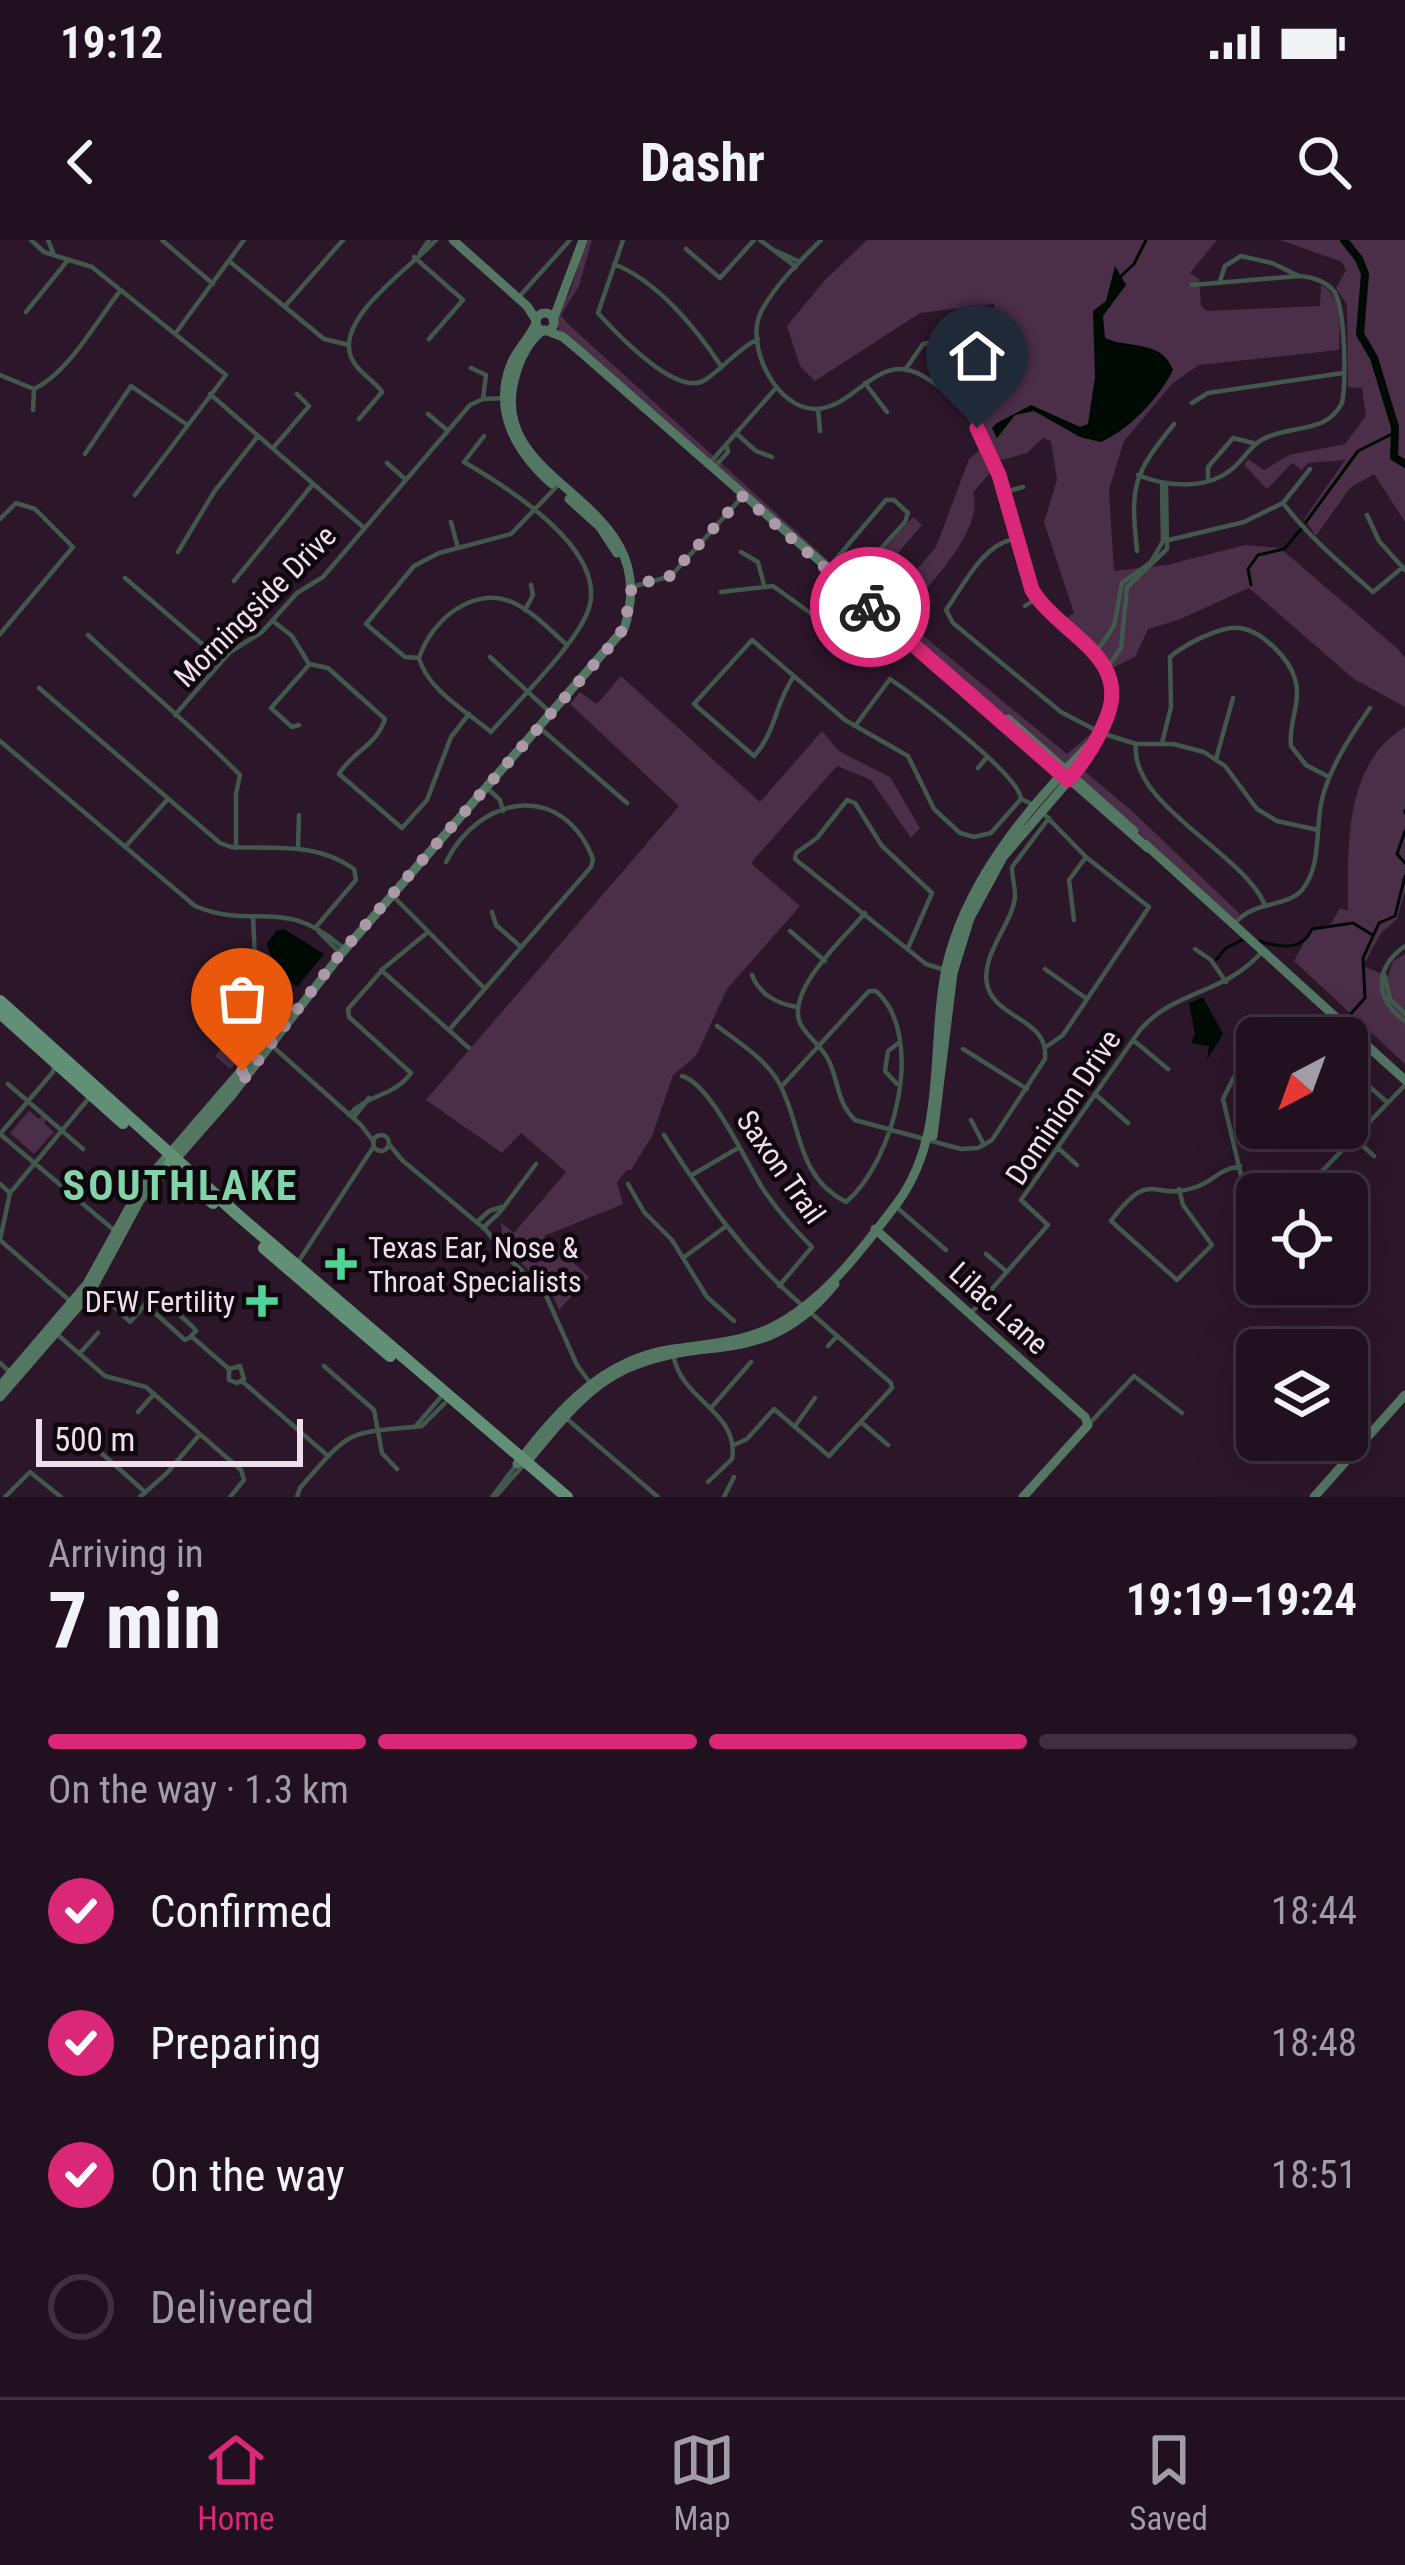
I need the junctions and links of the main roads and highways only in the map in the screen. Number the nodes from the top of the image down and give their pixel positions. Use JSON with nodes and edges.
{"nodes":[{"id":1,"x":453,"y":240,"type":"edge"},
{"id":2,"x":583,"y":240,"type":"edge"},
{"id":3,"x":544,"y":321,"type":"junction"},
{"id":4,"x":1101,"y":733,"type":"road end"},
{"id":5,"x":1067,"y":775,"type":"junction"},
{"id":6,"x":0,"y":1001,"type":"edge"},
{"id":7,"x":0,"y":1012,"type":"edge"},
{"id":8,"x":269,"y":1043,"type":"junction"},
{"id":9,"x":237,"y":1081,"type":"junction"},
{"id":10,"x":1405,"y":1083,"type":"edge"},
{"id":11,"x":170,"y":1160,"type":"junction"},
{"id":12,"x":876,"y":1230,"type":"junction"},
{"id":13,"x":293,"y":1268,"type":"junction"},
{"id":14,"x":75,"y":1304,"type":"junction"},
{"id":15,"x":14,"y":1376,"type":"junction"},
{"id":16,"x":0,"y":1386,"type":"edge"},
{"id":17,"x":1405,"y":1395,"type":"edge"},
{"id":18,"x":0,"y":1397,"type":"edge"},
{"id":19,"x":522,"y":1463,"type":"junction"},
{"id":20,"x":555,"y":1497,"type":"edge"},
{"id":21,"x":567,"y":1497,"type":"edge"},
{"id":22,"x":1023,"y":1497,"type":"edge"},
{"id":23,"x":1314,"y":1497,"type":"edge"}],
"edges":[{"from":1,"to":3,"type":"main road"},
{"from":2,"to":3,"type":"main road"},
{"from":3,"to":5,"type":"main road"},
{"from":3,"to":8,"type":"main road"},
{"from":4,"to":5,"type":"main road"},
{"from":5,"to":10,"type":"main road"},
{"from":5,"to":12,"type":"main road"},
{"from":6,"to":11,"type":"main road"},
{"from":7,"to":11,"type":"main road"},
{"from":8,"to":9,"type":"main road"},
{"from":8,"to":9,"type":"main road"},
{"from":9,"to":11,"type":"main road"},
{"from":9,"to":11,"type":"main road"},
{"from":11,"to":13,"type":"main road"},
{"from":11,"to":14,"type":"main road"},
{"from":11,"to":14,"type":"main road"},
{"from":12,"to":19,"type":"main road"},
{"from":12,"to":22,"type":"main road","name":"Lilac Lane"},
{"from":13,"to":19,"type":"main road"},
{"from":13,"to":19,"type":"main road"},
{"from":14,"to":15,"type":"main road"},
{"from":14,"to":15,"type":"main road"},
{"from":15,"to":16,"type":"main road"},
{"from":15,"to":18,"type":"main road"},
{"from":17,"to":23,"type":"main road"},
{"from":19,"to":20,"type":"main road"},
{"from":19,"to":21,"type":"main road"}]}
